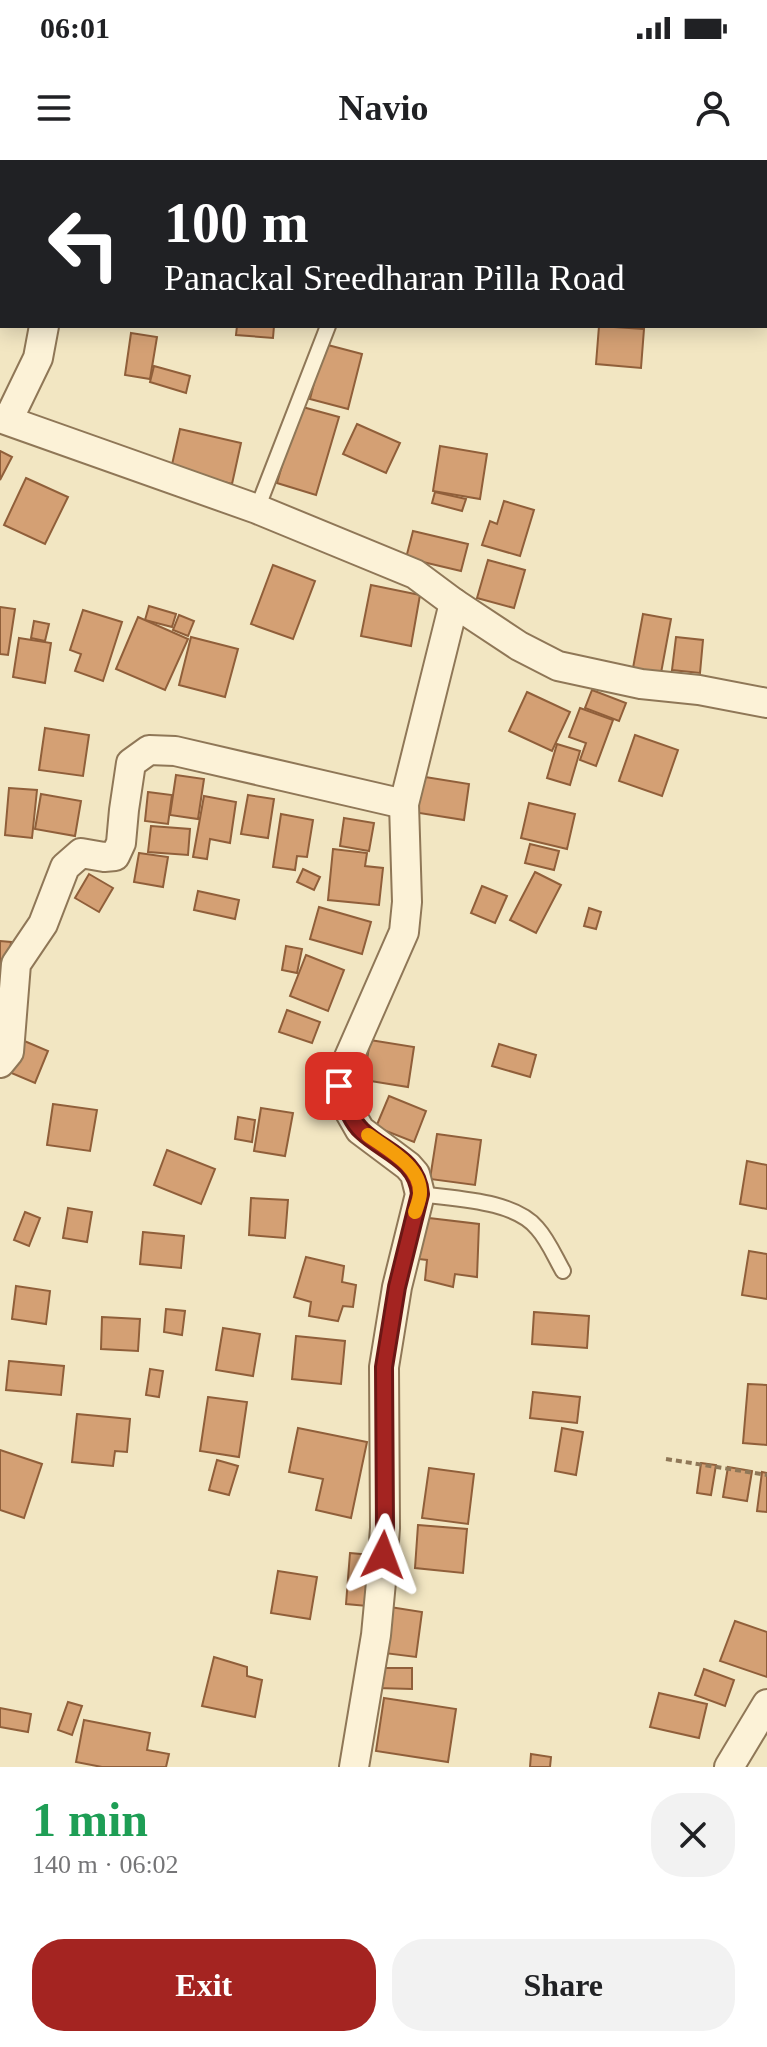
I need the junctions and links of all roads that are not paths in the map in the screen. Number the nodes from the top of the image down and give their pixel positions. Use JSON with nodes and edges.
{"nodes":[{"id":1,"x":44,"y":328,"type":"edge"},
{"id":2,"x":327,"y":328,"type":"edge"},
{"id":3,"x":4,"y":419,"type":"edge"},
{"id":4,"x":257,"y":509,"type":"junction"},
{"id":5,"x":454,"y":603,"type":"junction"},
{"id":6,"x":767,"y":703,"type":"edge"},
{"id":7,"x":404,"y":804,"type":"junction"},
{"id":8,"x":0,"y":1063,"type":"edge"},
{"id":9,"x":420,"y":1194,"type":"junction"},
{"id":10,"x":563,"y":1271,"type":"dead end"},
{"id":11,"x":767,"y":1704,"type":"edge"},
{"id":12,"x":354,"y":1767,"type":"edge"},
{"id":13,"x":729,"y":1767,"type":"edge"}],
"edges":[{"from":1,"to":3,"type":"street"},
{"from":2,"to":4,"type":"lane"},
{"from":3,"to":4,"type":"street"},
{"from":4,"to":5,"type":"street"},
{"from":5,"to":6,"type":"street"},
{"from":5,"to":7,"type":"street"},
{"from":7,"to":8,"type":"street"},
{"from":7,"to":9,"type":"street"},
{"from":9,"to":10,"type":"lane"},
{"from":9,"to":12,"type":"street"},
{"from":11,"to":13,"type":"street"}]}
